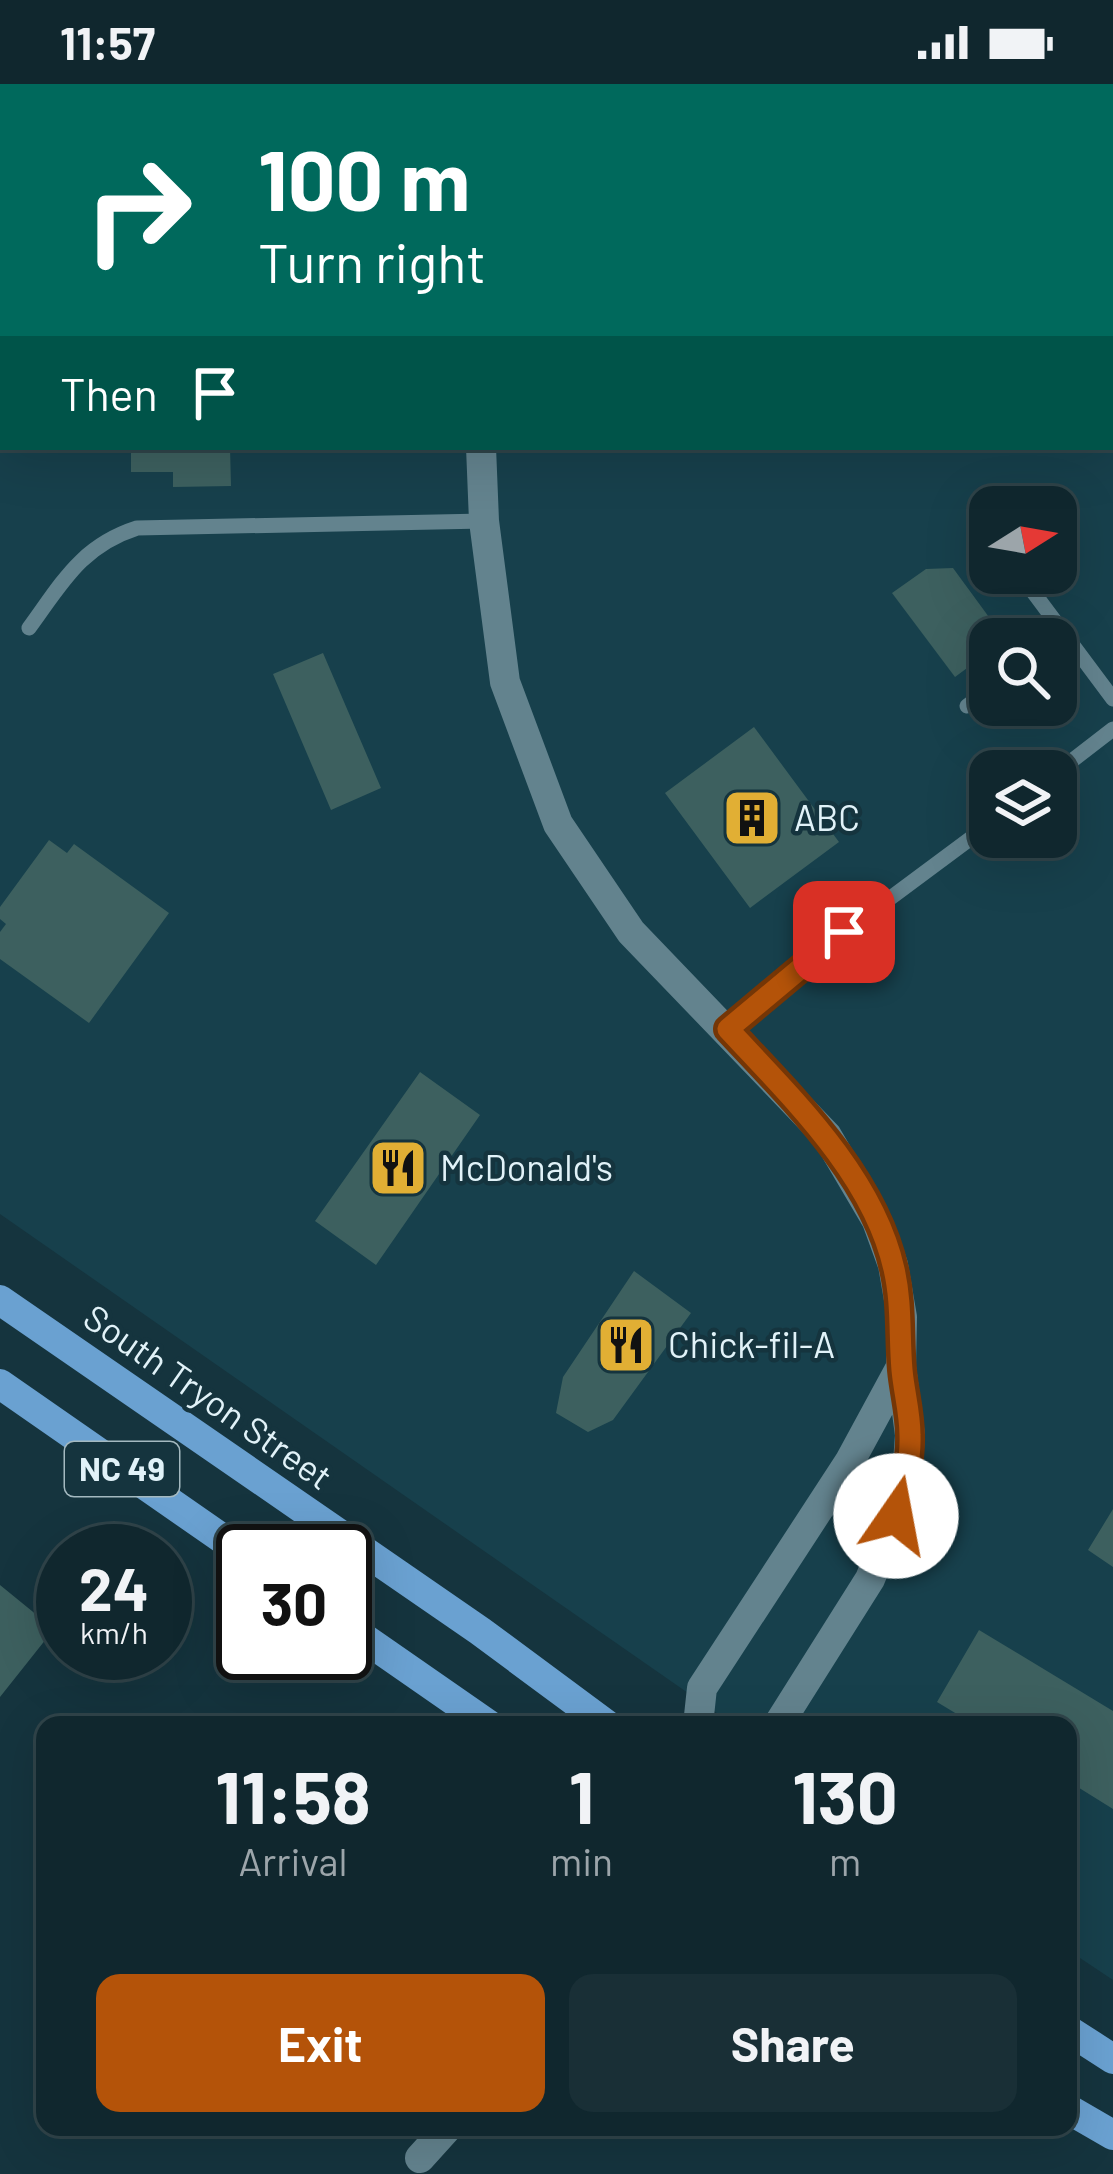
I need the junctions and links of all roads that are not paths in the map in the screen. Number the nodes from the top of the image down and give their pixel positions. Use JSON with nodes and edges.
{"nodes":[{"id":1,"x":481,"y":450,"type":"edge"},
{"id":2,"x":484,"y":521,"type":"junction"},
{"id":3,"x":28,"y":628,"type":"dead end"},
{"id":4,"x":1077,"y":656,"type":"edge"},
{"id":5,"x":1113,"y":698,"type":"edge"},
{"id":6,"x":1113,"y":729,"type":"edge"},
{"id":7,"x":1077,"y":757,"type":"edge"},
{"id":8,"x":969,"y":840,"type":"edge"},
{"id":9,"x":728,"y":1029,"type":"junction"},
{"id":10,"x":0,"y":1300,"type":"edge"},
{"id":11,"x":902,"y":1367,"type":"junction"},
{"id":12,"x":0,"y":1384,"type":"edge"},
{"id":13,"x":216,"y":1534,"type":"edge"},
{"id":14,"x":372,"y":1643,"type":"edge"},
{"id":15,"x":476,"y":1716,"type":"edge"},
{"id":16,"x":595,"y":1716,"type":"edge"},
{"id":17,"x":699,"y":1716,"type":"edge"},
{"id":18,"x":784,"y":1716,"type":"edge"},
{"id":19,"x":1077,"y":2036,"type":"edge"},
{"id":20,"x":1113,"y":2059,"type":"edge"},
{"id":21,"x":1077,"y":2114,"type":"edge"},
{"id":22,"x":1113,"y":2135,"type":"edge"},
{"id":23,"x":440,"y":2136,"type":"edge"},
{"id":24,"x":420,"y":2158,"type":"dead end"}],
"edges":[{"from":1,"to":2,"type":"street"},
{"from":2,"to":3,"type":"lane"},
{"from":2,"to":9,"type":"street"},
{"from":4,"to":5,"type":"lane"},
{"from":6,"to":7,"type":"lane"},
{"from":8,"to":9,"type":"lane"},
{"from":9,"to":11,"type":"street"},
{"from":10,"to":16,"type":"main road","name":"South Tryon Street","number":"NC 49"},
{"from":11,"to":17,"type":"street"},
{"from":11,"to":18,"type":"street"},
{"from":12,"to":13,"type":"main road","number":"NC 49"},
{"from":14,"to":15,"type":"main road"},
{"from":19,"to":20,"type":"main road"},
{"from":21,"to":22,"type":"main road"},
{"from":23,"to":24,"type":"street"}]}
